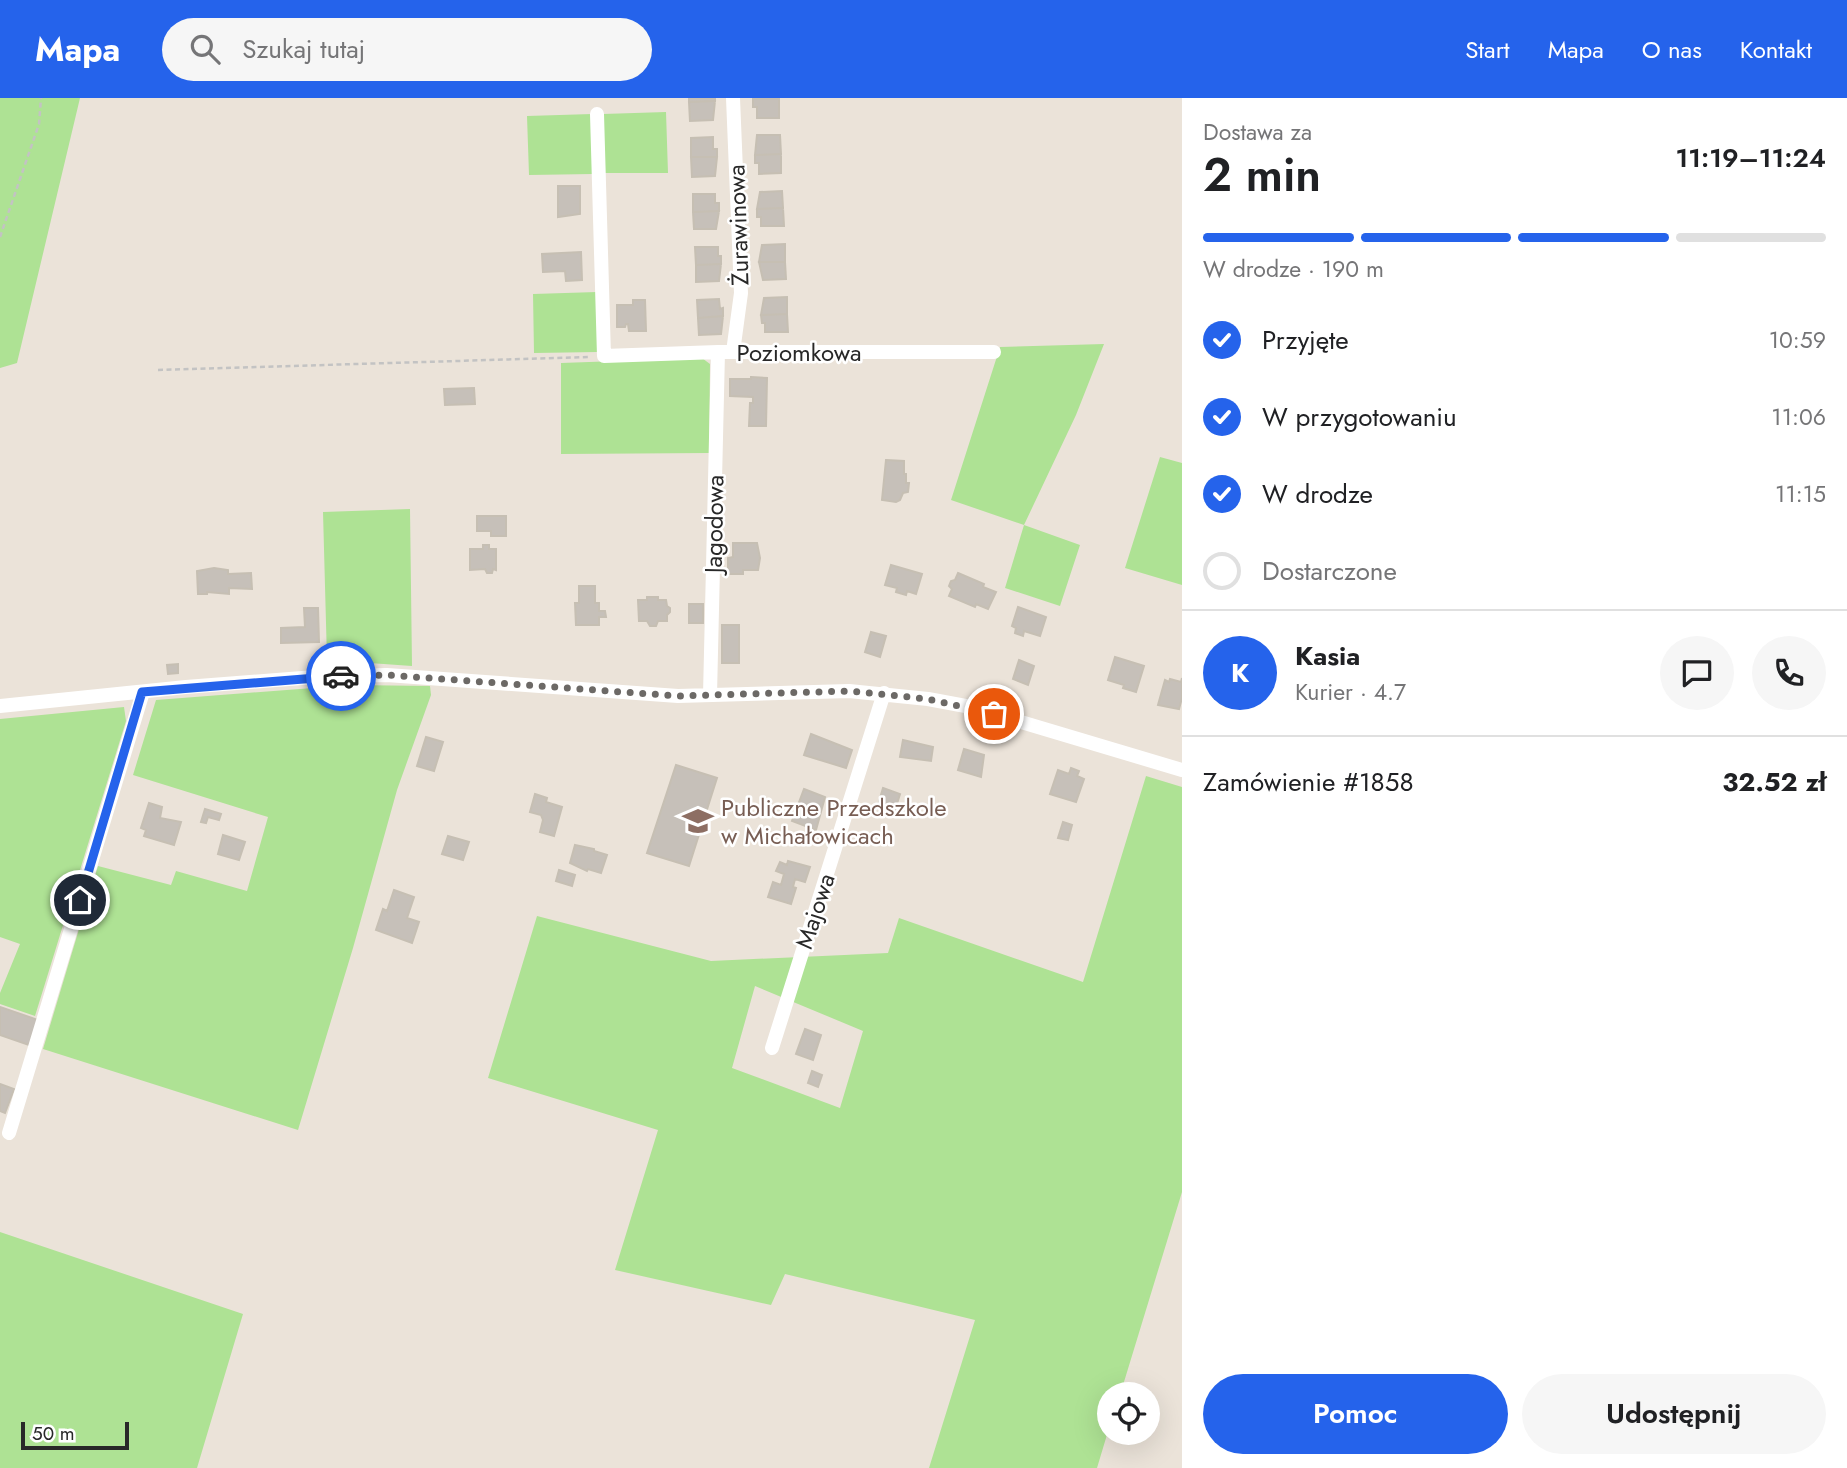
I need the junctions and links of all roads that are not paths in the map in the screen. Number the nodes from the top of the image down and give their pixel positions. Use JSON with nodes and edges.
{"nodes":[{"id":1,"x":733,"y":98,"type":"edge"},
{"id":2,"x":597,"y":114,"type":"dead end"},
{"id":3,"x":718,"y":352,"type":"junction"},
{"id":4,"x":733,"y":352,"type":"junction"},
{"id":5,"x":994,"y":352,"type":"dead end"},
{"id":6,"x":142,"y":692,"type":"junction"},
{"id":7,"x":884,"y":693,"type":"junction"},
{"id":8,"x":710,"y":695,"type":"junction"},
{"id":9,"x":0,"y":706,"type":"edge"},
{"id":10,"x":1182,"y":770,"type":"edge"},
{"id":11,"x":772,"y":1048,"type":"dead end"},
{"id":12,"x":9,"y":1133,"type":"dead end"}],
"edges":[{"from":1,"to":4,"type":"street","name":"Żurawinowa"},
{"from":2,"to":3,"type":"street","name":"Poziomkowa"},
{"from":3,"to":4,"type":"street","name":"Poziomkowa"},
{"from":3,"to":8,"type":"street","name":"Jagodowa"},
{"from":4,"to":5,"type":"street","name":"Poziomkowa"},
{"from":6,"to":8,"type":"street"},
{"from":6,"to":9,"type":"street"},
{"from":6,"to":12,"type":"street"},
{"from":7,"to":8,"type":"street"},
{"from":7,"to":10,"type":"street"},
{"from":7,"to":11,"type":"street","name":"Majowa"}]}
